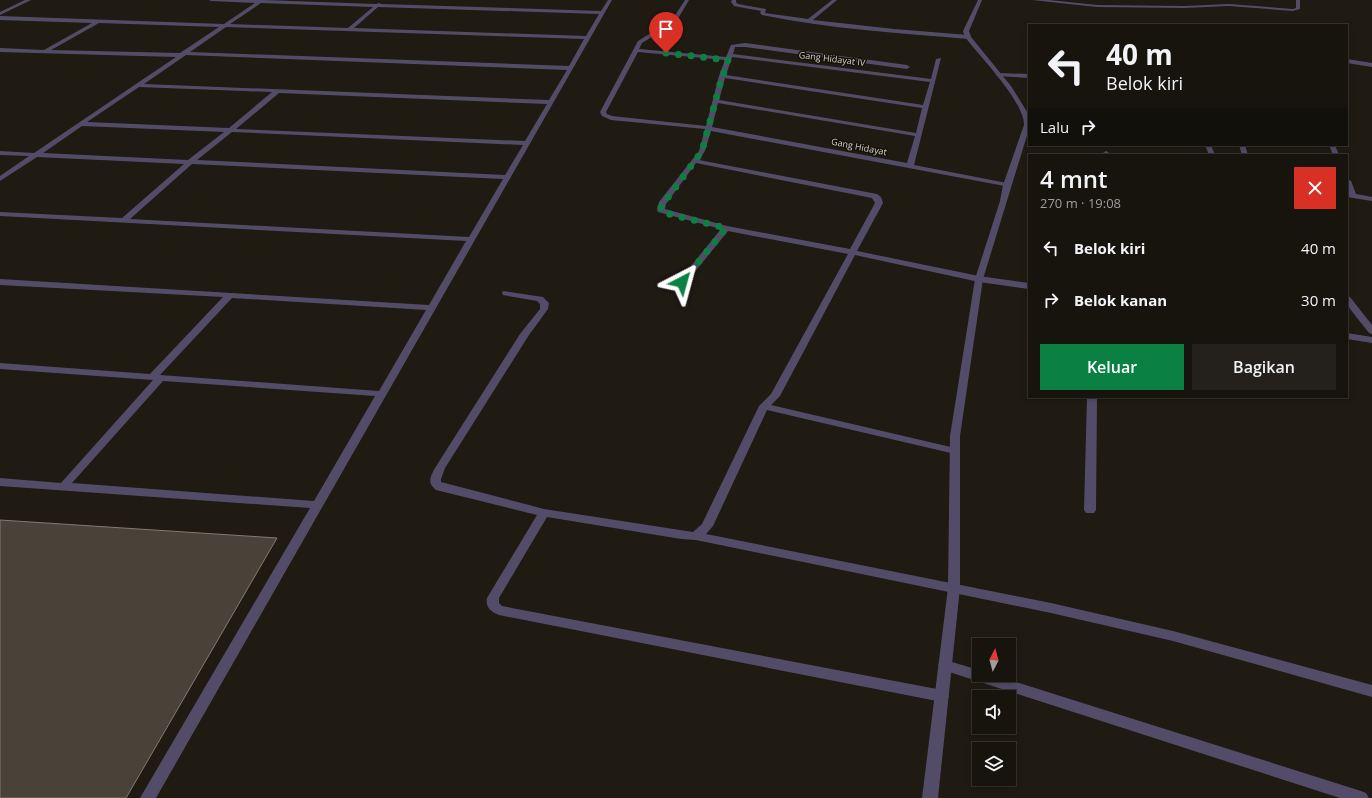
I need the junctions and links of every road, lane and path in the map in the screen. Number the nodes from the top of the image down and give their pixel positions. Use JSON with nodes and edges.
{"nodes":[{"id":1,"x":29,"y":0,"type":"edge"},
{"id":2,"x":211,"y":0,"type":"edge"},
{"id":3,"x":383,"y":0,"type":"edge"},
{"id":4,"x":610,"y":0,"type":"edge"},
{"id":5,"x":687,"y":0,"type":"edge"},
{"id":6,"x":734,"y":0,"type":"edge"},
{"id":7,"x":835,"y":0,"type":"edge"},
{"id":8,"x":980,"y":0,"type":"edge"},
{"id":9,"x":1034,"y":0,"type":"edge"},
{"id":10,"x":1298,"y":0,"type":"edge"},
{"id":11,"x":261,"y":1,"type":"edge"},
{"id":12,"x":377,"y":6,"type":"junction"},
{"id":13,"x":603,"y":13,"type":"junction"},
{"id":14,"x":0,"y":14,"type":"edge"},
{"id":15,"x":0,"y":18,"type":"edge"},
{"id":16,"x":99,"y":21,"type":"junction"},
{"id":17,"x":809,"y":21,"type":"junction"},
{"id":18,"x":224,"y":26,"type":"junction"},
{"id":19,"x":349,"y":30,"type":"junction"},
{"id":20,"x":968,"y":37,"type":"junction"},
{"id":21,"x":588,"y":38,"type":"junction"},
{"id":22,"x":0,"y":50,"type":"edge"},
{"id":23,"x":635,"y":50,"type":"junction"},
{"id":24,"x":45,"y":51,"type":"junction"},
{"id":25,"x":182,"y":54,"type":"junction"},
{"id":26,"x":729,"y":57,"type":"junction"},
{"id":27,"x":939,"y":59,"type":"dead end"},
{"id":28,"x":1348,"y":61,"type":"edge"},
{"id":29,"x":1372,"y":65,"type":"edge"},
{"id":30,"x":907,"y":67,"type":"dead end"},
{"id":31,"x":570,"y":68,"type":"junction"},
{"id":32,"x":999,"y":75,"type":"junction"},
{"id":33,"x":722,"y":76,"type":"junction"},
{"id":34,"x":1028,"y":76,"type":"edge"},
{"id":35,"x":933,"y":81,"type":"junction"},
{"id":36,"x":137,"y":85,"type":"junction"},
{"id":37,"x":277,"y":91,"type":"junction"},
{"id":38,"x":715,"y":101,"type":"junction"},
{"id":39,"x":550,"y":102,"type":"junction"},
{"id":40,"x":925,"y":108,"type":"junction"},
{"id":41,"x":80,"y":124,"type":"junction"},
{"id":42,"x":708,"y":129,"type":"junction"},
{"id":43,"x":231,"y":130,"type":"junction"},
{"id":44,"x":918,"y":135,"type":"junction"},
{"id":45,"x":526,"y":143,"type":"junction"},
{"id":46,"x":0,"y":153,"type":"edge"},
{"id":47,"x":34,"y":155,"type":"junction"},
{"id":48,"x":694,"y":161,"type":"junction"},
{"id":49,"x":190,"y":162,"type":"junction"},
{"id":50,"x":910,"y":166,"type":"junction"},
{"id":51,"x":506,"y":177,"type":"junction"},
{"id":52,"x":0,"y":179,"type":"edge"},
{"id":53,"x":1007,"y":185,"type":"junction"},
{"id":54,"x":1350,"y":195,"type":"edge"},
{"id":55,"x":1370,"y":200,"type":"edge"},
{"id":56,"x":0,"y":214,"type":"edge"},
{"id":57,"x":123,"y":221,"type":"junction"},
{"id":58,"x":726,"y":228,"type":"junction"},
{"id":59,"x":471,"y":239,"type":"junction"},
{"id":60,"x":851,"y":252,"type":"junction"},
{"id":61,"x":979,"y":279,"type":"junction"},
{"id":62,"x":0,"y":282,"type":"edge"},
{"id":63,"x":682,"y":282,"type":"dead end"},
{"id":64,"x":1028,"y":286,"type":"edge"},
{"id":65,"x":506,"y":293,"type":"dead end"},
{"id":66,"x":230,"y":294,"type":"junction"},
{"id":67,"x":1348,"y":300,"type":"edge"},
{"id":68,"x":431,"y":308,"type":"junction"},
{"id":69,"x":1372,"y":332,"type":"edge"},
{"id":70,"x":1348,"y":336,"type":"edge"},
{"id":71,"x":1372,"y":340,"type":"edge"},
{"id":72,"x":0,"y":366,"type":"edge"},
{"id":73,"x":156,"y":377,"type":"junction"},
{"id":74,"x":382,"y":394,"type":"junction"},
{"id":75,"x":1092,"y":398,"type":"edge"},
{"id":76,"x":764,"y":406,"type":"junction"},
{"id":77,"x":955,"y":451,"type":"junction"},
{"id":78,"x":0,"y":482,"type":"edge"},
{"id":79,"x":63,"y":487,"type":"junction"},
{"id":80,"x":318,"y":505,"type":"junction"},
{"id":81,"x":1090,"y":510,"type":"dead end"},
{"id":82,"x":544,"y":513,"type":"junction"},
{"id":83,"x":696,"y":536,"type":"junction"},
{"id":84,"x":954,"y":588,"type":"junction"},
{"id":85,"x":945,"y":665,"type":"junction"},
{"id":86,"x":1372,"y":691,"type":"edge"},
{"id":87,"x":942,"y":696,"type":"junction"},
{"id":88,"x":148,"y":798,"type":"edge"},
{"id":89,"x":930,"y":798,"type":"edge"},
{"id":90,"x":1361,"y":798,"type":"edge"}],
"edges":[{"from":1,"to":14,"type":"street"},
{"from":2,"to":11,"type":"street"},
{"from":3,"to":12,"type":"street"},
{"from":4,"to":13,"type":"street"},
{"from":5,"to":23,"type":"street"},
{"from":6,"to":17,"type":"street"},
{"from":7,"to":17,"type":"street"},
{"from":8,"to":20,"type":"street"},
{"from":9,"to":10,"type":"street"},
{"from":11,"to":12,"type":"street"},
{"from":11,"to":18,"type":"street"},
{"from":12,"to":13,"type":"street"},
{"from":12,"to":19,"type":"street"},
{"from":13,"to":21,"type":"street"},
{"from":15,"to":16,"type":"street"},
{"from":16,"to":18,"type":"street"},
{"from":16,"to":24,"type":"street"},
{"from":17,"to":20,"type":"street"},
{"from":18,"to":19,"type":"street"},
{"from":18,"to":25,"type":"street"},
{"from":19,"to":21,"type":"street"},
{"from":20,"to":32,"type":"street"},
{"from":21,"to":31,"type":"street"},
{"from":22,"to":24,"type":"street"},
{"from":23,"to":26,"type":"street","name":"Gang Hidayat IV"},
{"from":23,"to":42,"type":"street","name":"Gang Hidayat"},
{"from":24,"to":25,"type":"street"},
{"from":25,"to":31,"type":"street"},
{"from":25,"to":36,"type":"street"},
{"from":26,"to":30,"type":"street"},
{"from":26,"to":33,"type":"street"},
{"from":26,"to":35,"type":"street","name":"Gang Hidayat IV"},
{"from":27,"to":35,"type":"street"},
{"from":28,"to":29,"type":"street"},
{"from":31,"to":39,"type":"street"},
{"from":32,"to":34,"type":"street"},
{"from":32,"to":53,"type":"street"},
{"from":33,"to":38,"type":"street"},
{"from":33,"to":40,"type":"street"},
{"from":35,"to":40,"type":"street"},
{"from":36,"to":37,"type":"street"},
{"from":36,"to":41,"type":"street"},
{"from":37,"to":39,"type":"street"},
{"from":37,"to":43,"type":"street"},
{"from":38,"to":42,"type":"street"},
{"from":38,"to":44,"type":"street"},
{"from":39,"to":45,"type":"street"},
{"from":40,"to":44,"type":"street"},
{"from":41,"to":43,"type":"street"},
{"from":41,"to":47,"type":"street"},
{"from":42,"to":48,"type":"street"},
{"from":42,"to":50,"type":"street","name":"Gang Hidayat"},
{"from":43,"to":45,"type":"street"},
{"from":43,"to":49,"type":"street"},
{"from":44,"to":50,"type":"street"},
{"from":45,"to":51,"type":"street"},
{"from":46,"to":47,"type":"street"},
{"from":47,"to":49,"type":"street"},
{"from":47,"to":52,"type":"street"},
{"from":48,"to":58,"type":"street"},
{"from":48,"to":60,"type":"street"},
{"from":49,"to":51,"type":"street"},
{"from":49,"to":57,"type":"street"},
{"from":50,"to":53,"type":"street","name":"Gang Hidayat"},
{"from":51,"to":59,"type":"street"},
{"from":53,"to":61,"type":"street"},
{"from":54,"to":55,"type":"street"},
{"from":56,"to":57,"type":"street"},
{"from":57,"to":59,"type":"street"},
{"from":58,"to":60,"type":"street"},
{"from":58,"to":63,"type":"street"},
{"from":59,"to":68,"type":"street"},
{"from":60,"to":61,"type":"street"},
{"from":60,"to":76,"type":"street"},
{"from":61,"to":64,"type":"street"},
{"from":61,"to":77,"type":"street"},
{"from":62,"to":66,"type":"street"},
{"from":65,"to":82,"type":"street"},
{"from":66,"to":68,"type":"street"},
{"from":66,"to":73,"type":"street"},
{"from":67,"to":69,"type":"street"},
{"from":68,"to":74,"type":"street"},
{"from":70,"to":71,"type":"street"},
{"from":72,"to":73,"type":"street"},
{"from":73,"to":74,"type":"street"},
{"from":73,"to":79,"type":"street"},
{"from":74,"to":80,"type":"street"},
{"from":75,"to":81,"type":"street"},
{"from":76,"to":77,"type":"street"},
{"from":76,"to":83,"type":"street"},
{"from":77,"to":84,"type":"street"},
{"from":78,"to":79,"type":"street"},
{"from":79,"to":80,"type":"street"},
{"from":80,"to":88,"type":"street"},
{"from":82,"to":83,"type":"street"},
{"from":82,"to":87,"type":"street"},
{"from":83,"to":84,"type":"street"},
{"from":84,"to":85,"type":"street"},
{"from":84,"to":86,"type":"street"},
{"from":85,"to":87,"type":"street"},
{"from":85,"to":90,"type":"street"},
{"from":87,"to":89,"type":"street"}]}
